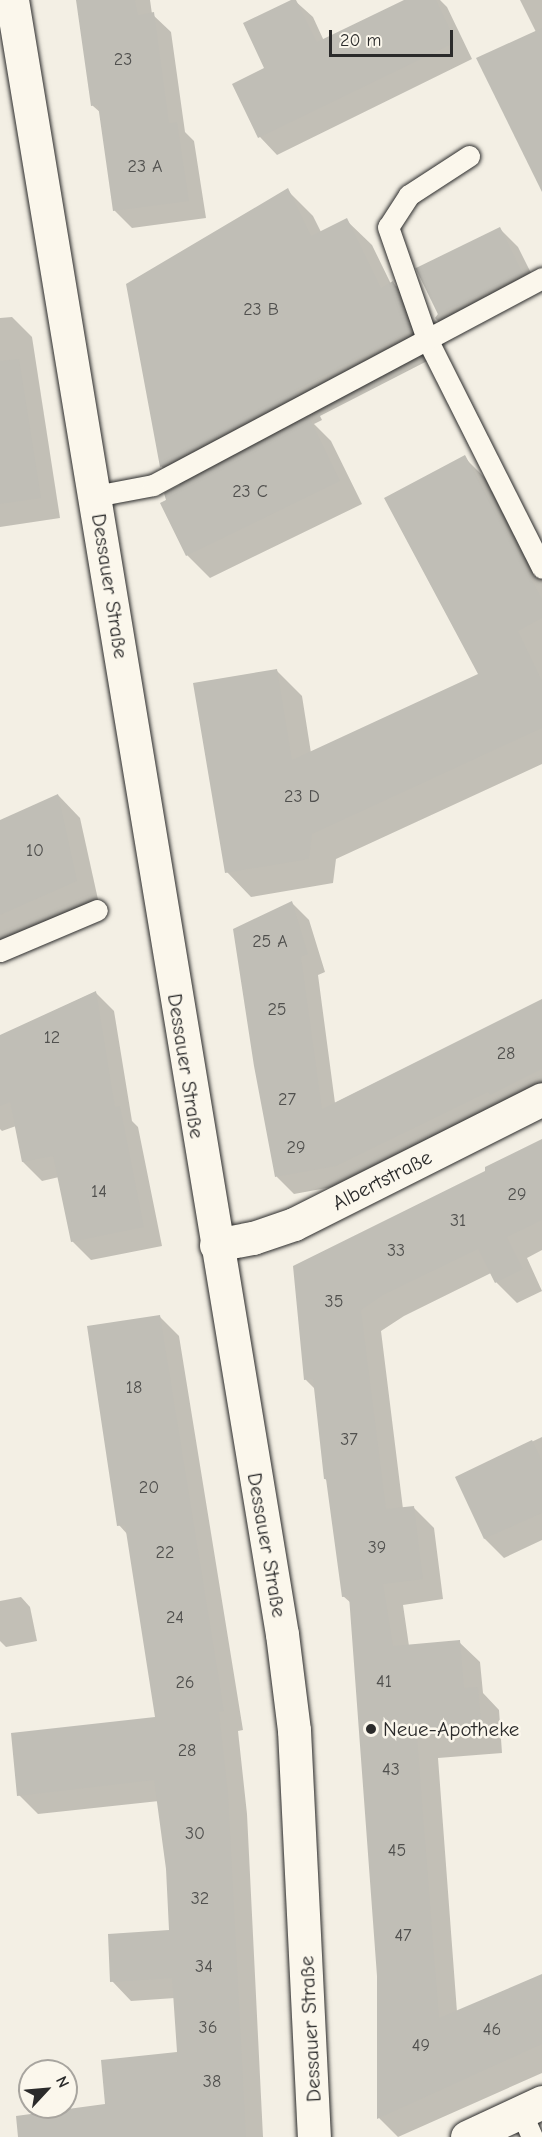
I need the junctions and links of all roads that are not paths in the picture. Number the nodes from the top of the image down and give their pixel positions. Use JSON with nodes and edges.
{"nodes":[{"id":1,"x":12,"y":0,"type":"edge"},
{"id":2,"x":469,"y":156,"type":"dead end"},
{"id":3,"x":542,"y":278,"type":"edge"},
{"id":4,"x":427,"y":339,"type":"junction"},
{"id":5,"x":95,"y":496,"type":"junction"},
{"id":6,"x":542,"y":568,"type":"edge"},
{"id":7,"x":97,"y":910,"type":"dead end"},
{"id":8,"x":0,"y":951,"type":"edge"},
{"id":9,"x":542,"y":1099,"type":"edge"},
{"id":10,"x":216,"y":1245,"type":"junction"},
{"id":11,"x":532,"y":2117,"type":"edge"},
{"id":12,"x":314,"y":2137,"type":"edge"},
{"id":13,"x":467,"y":2137,"type":"edge"}],
"edges":[{"from":1,"to":5,"type":"street","name":"Dessauer Straße"},
{"from":2,"to":4,"type":"lane"},
{"from":3,"to":4,"type":"lane"},
{"from":4,"to":5,"type":"lane"},
{"from":4,"to":6,"type":"lane"},
{"from":5,"to":10,"type":"street","name":"Dessauer Straße"},
{"from":7,"to":8,"type":"lane"},
{"from":9,"to":10,"type":"street","name":"Albertstraße"},
{"from":10,"to":12,"type":"street","name":"Dessauer Straße"},
{"from":11,"to":13,"type":"street"}]}
